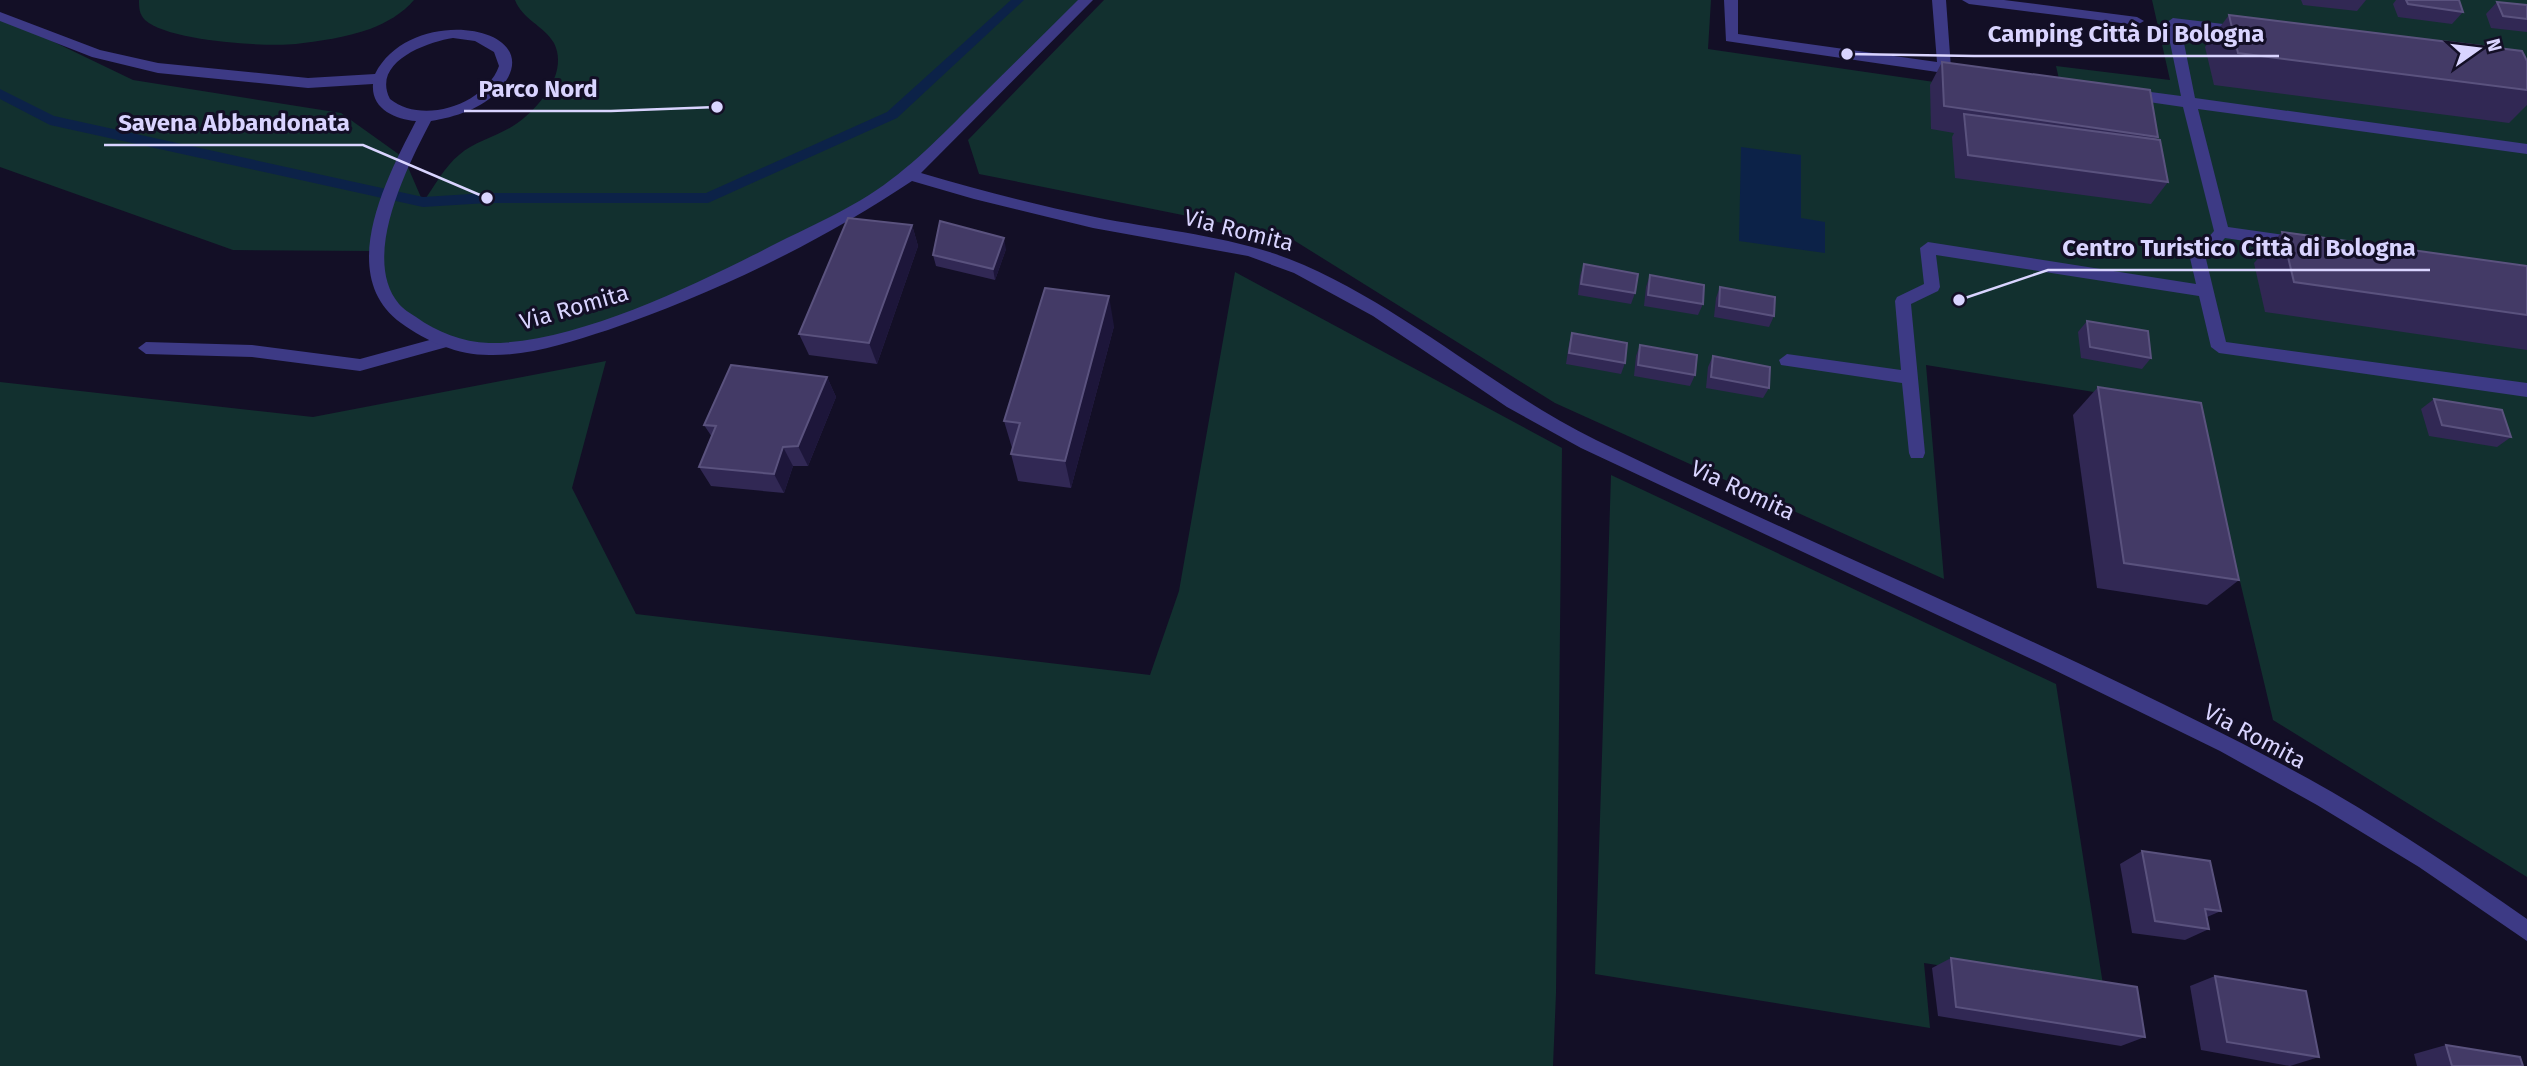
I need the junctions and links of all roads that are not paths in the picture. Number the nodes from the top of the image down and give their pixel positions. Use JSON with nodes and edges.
{"nodes":[{"id":1,"x":1086,"y":0,"type":"edge"},
{"id":2,"x":1731,"y":0,"type":"edge"},
{"id":3,"x":1940,"y":0,"type":"edge"},
{"id":4,"x":1969,"y":0,"type":"edge"},
{"id":5,"x":0,"y":16,"type":"edge"},
{"id":6,"x":2137,"y":22,"type":"dead end"},
{"id":7,"x":2253,"y":33,"type":"edge"},
{"id":8,"x":380,"y":79,"type":"junction"},
{"id":9,"x":2112,"y":92,"type":"edge"},
{"id":10,"x":2189,"y":102,"type":"junction"},
{"id":11,"x":426,"y":116,"type":"junction"},
{"id":12,"x":2527,"y":149,"type":"edge"},
{"id":13,"x":910,"y":175,"type":"junction"},
{"id":14,"x":2222,"y":232,"type":"junction"},
{"id":15,"x":2315,"y":245,"type":"edge"},
{"id":16,"x":2206,"y":291,"type":"junction"},
{"id":17,"x":448,"y":341,"type":"junction"},
{"id":18,"x":146,"y":348,"type":"dead end"},
{"id":19,"x":1787,"y":359,"type":"dead end"},
{"id":20,"x":1911,"y":378,"type":"junction"},
{"id":21,"x":2527,"y":390,"type":"edge"},
{"id":22,"x":1917,"y":453,"type":"dead end"},
{"id":23,"x":2527,"y":931,"type":"edge"}],
"edges":[{"from":1,"to":13,"type":"street","name":"Via Romita"},
{"from":2,"to":3,"type":"street"},
{"from":4,"to":6,"type":"street"},
{"from":5,"to":8,"type":"street"},
{"from":7,"to":10,"type":"street"},
{"from":8,"to":11,"type":"street"},
{"from":8,"to":11,"type":"street"},
{"from":9,"to":10,"type":"street"},
{"from":10,"to":12,"type":"street"},
{"from":10,"to":14,"type":"street"},
{"from":11,"to":17,"type":"street","name":"Via Romita"},
{"from":13,"to":17,"type":"street","name":"Via Romita"},
{"from":13,"to":23,"type":"street","name":"Via Romita"},
{"from":14,"to":15,"type":"street"},
{"from":14,"to":16,"type":"street"},
{"from":16,"to":20,"type":"street"},
{"from":16,"to":21,"type":"street"},
{"from":17,"to":18,"type":"street"},
{"from":19,"to":20,"type":"street"},
{"from":20,"to":22,"type":"street"}]}
